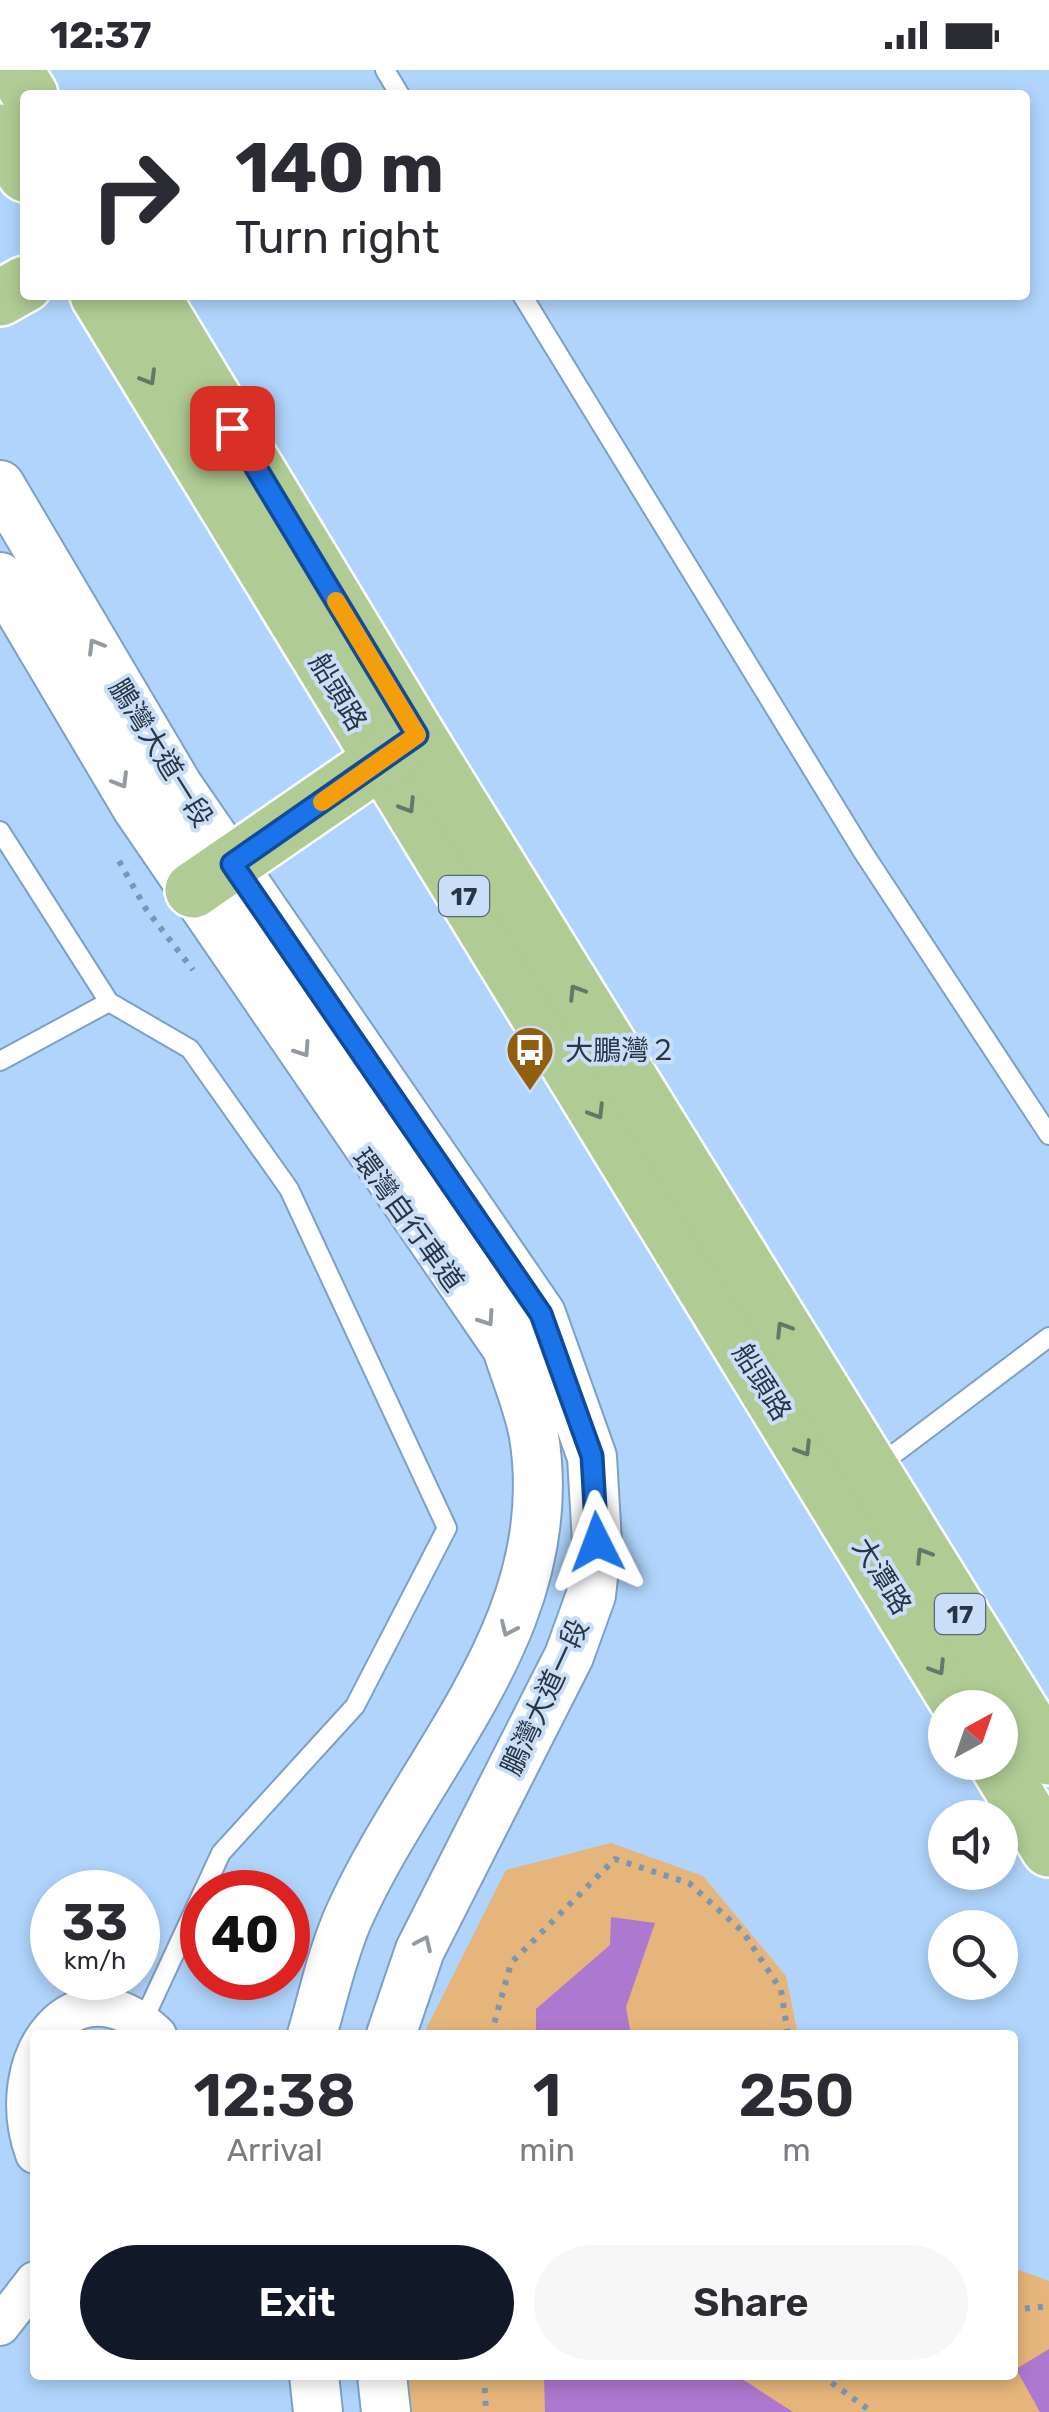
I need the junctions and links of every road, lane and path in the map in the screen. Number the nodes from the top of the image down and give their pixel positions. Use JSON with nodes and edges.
{"nodes":[{"id":1,"x":0,"y":132,"type":"edge"},
{"id":2,"x":20,"y":166,"type":"edge"},
{"id":3,"x":101,"y":300,"type":"edge"},
{"id":4,"x":154,"y":300,"type":"edge"},
{"id":5,"x":525,"y":300,"type":"edge"},
{"id":6,"x":0,"y":485,"type":"edge"},
{"id":7,"x":0,"y":577,"type":"edge"},
{"id":8,"x":399,"y":748,"type":"junction"},
{"id":9,"x":0,"y":831,"type":"edge"},
{"id":10,"x":117,"y":858,"type":"dead end"},
{"id":11,"x":212,"y":877,"type":"junction"},
{"id":12,"x":205,"y":985,"type":"dead end"},
{"id":13,"x":109,"y":1002,"type":"junction"},
{"id":14,"x":0,"y":1061,"type":"edge"},
{"id":15,"x":1049,"y":1135,"type":"edge"},
{"id":16,"x":1049,"y":1337,"type":"edge"},
{"id":17,"x":852,"y":1484,"type":"junction"},
{"id":18,"x":953,"y":1690,"type":"edge"},
{"id":19,"x":1049,"y":1756,"type":"edge"},
{"id":20,"x":1007,"y":1780,"type":"edge"},
{"id":21,"x":1049,"y":1849,"type":"edge"},
{"id":22,"x":214,"y":1870,"type":"edge"},
{"id":23,"x":180,"y":1952,"type":"edge"},
{"id":24,"x":150,"y":2028,"type":"edge"},
{"id":25,"x":40,"y":2030,"type":"edge"},
{"id":26,"x":314,"y":2030,"type":"edge"},
{"id":27,"x":393,"y":2030,"type":"edge"},
{"id":28,"x":492,"y":2030,"type":"edge"},
{"id":29,"x":787,"y":2030,"type":"edge"},
{"id":30,"x":30,"y":2039,"type":"edge"},
{"id":31,"x":5,"y":2077,"type":"edge"},
{"id":32,"x":30,"y":2147,"type":"edge"},
{"id":33,"x":30,"y":2287,"type":"edge"},
{"id":34,"x":1049,"y":2306,"type":"edge"},
{"id":35,"x":1018,"y":2309,"type":"edge"},
{"id":36,"x":0,"y":2326,"type":"edge"},
{"id":37,"x":315,"y":2380,"type":"edge"},
{"id":38,"x":383,"y":2380,"type":"edge"},
{"id":39,"x":484,"y":2380,"type":"edge"},
{"id":40,"x":828,"y":2380,"type":"edge"},
{"id":41,"x":318,"y":2412,"type":"edge"},
{"id":42,"x":386,"y":2412,"type":"edge"},
{"id":43,"x":486,"y":2412,"type":"edge"},
{"id":44,"x":872,"y":2412,"type":"edge"}],
"edges":[{"from":1,"to":2,"type":"main road"},
{"from":3,"to":8,"type":"main road","name":"船頭路","number":"17","one_way":true},
{"from":4,"to":8,"type":"main road","name":"船頭路","number":"17"},
{"from":5,"to":15,"type":"lane"},
{"from":11,"to":6,"type":"street","name":"鵬灣大道一段","one_way":true},
{"from":7,"to":11,"type":"street","name":"鵬灣大道一段","one_way":true},
{"from":8,"to":11,"type":"main road"},
{"from":8,"to":17,"type":"main road","name":"船頭路","number":"17"},
{"from":9,"to":13,"type":"lane"},
{"from":10,"to":12,"type":"path"},
{"from":11,"to":26,"type":"street","name":"鵬灣大道一段","one_way":true},
{"from":27,"to":11,"type":"street","name":"鵬灣大道一段","one_way":true},
{"from":13,"to":14,"type":"lane"},
{"from":13,"to":22,"type":"lane"},
{"from":16,"to":17,"type":"lane"},
{"from":17,"to":18,"type":"main road","name":"大潭路","number":"17","one_way":true},
{"from":19,"to":17,"type":"main road","name":"大潭路","number":"17","one_way":true},
{"from":20,"to":21,"type":"main road"},
{"from":23,"to":24,"type":"lane"},
{"from":24,"to":25,"type":"street"},
{"from":28,"to":29,"type":"path"},
{"from":30,"to":31,"type":"street"},
{"from":31,"to":32,"type":"street"},
{"from":33,"to":36,"type":"street"},
{"from":34,"to":35,"type":"path"},
{"from":37,"to":41,"type":"street"},
{"from":38,"to":42,"type":"street"},
{"from":39,"to":43,"type":"path"},
{"from":40,"to":44,"type":"path"}]}
